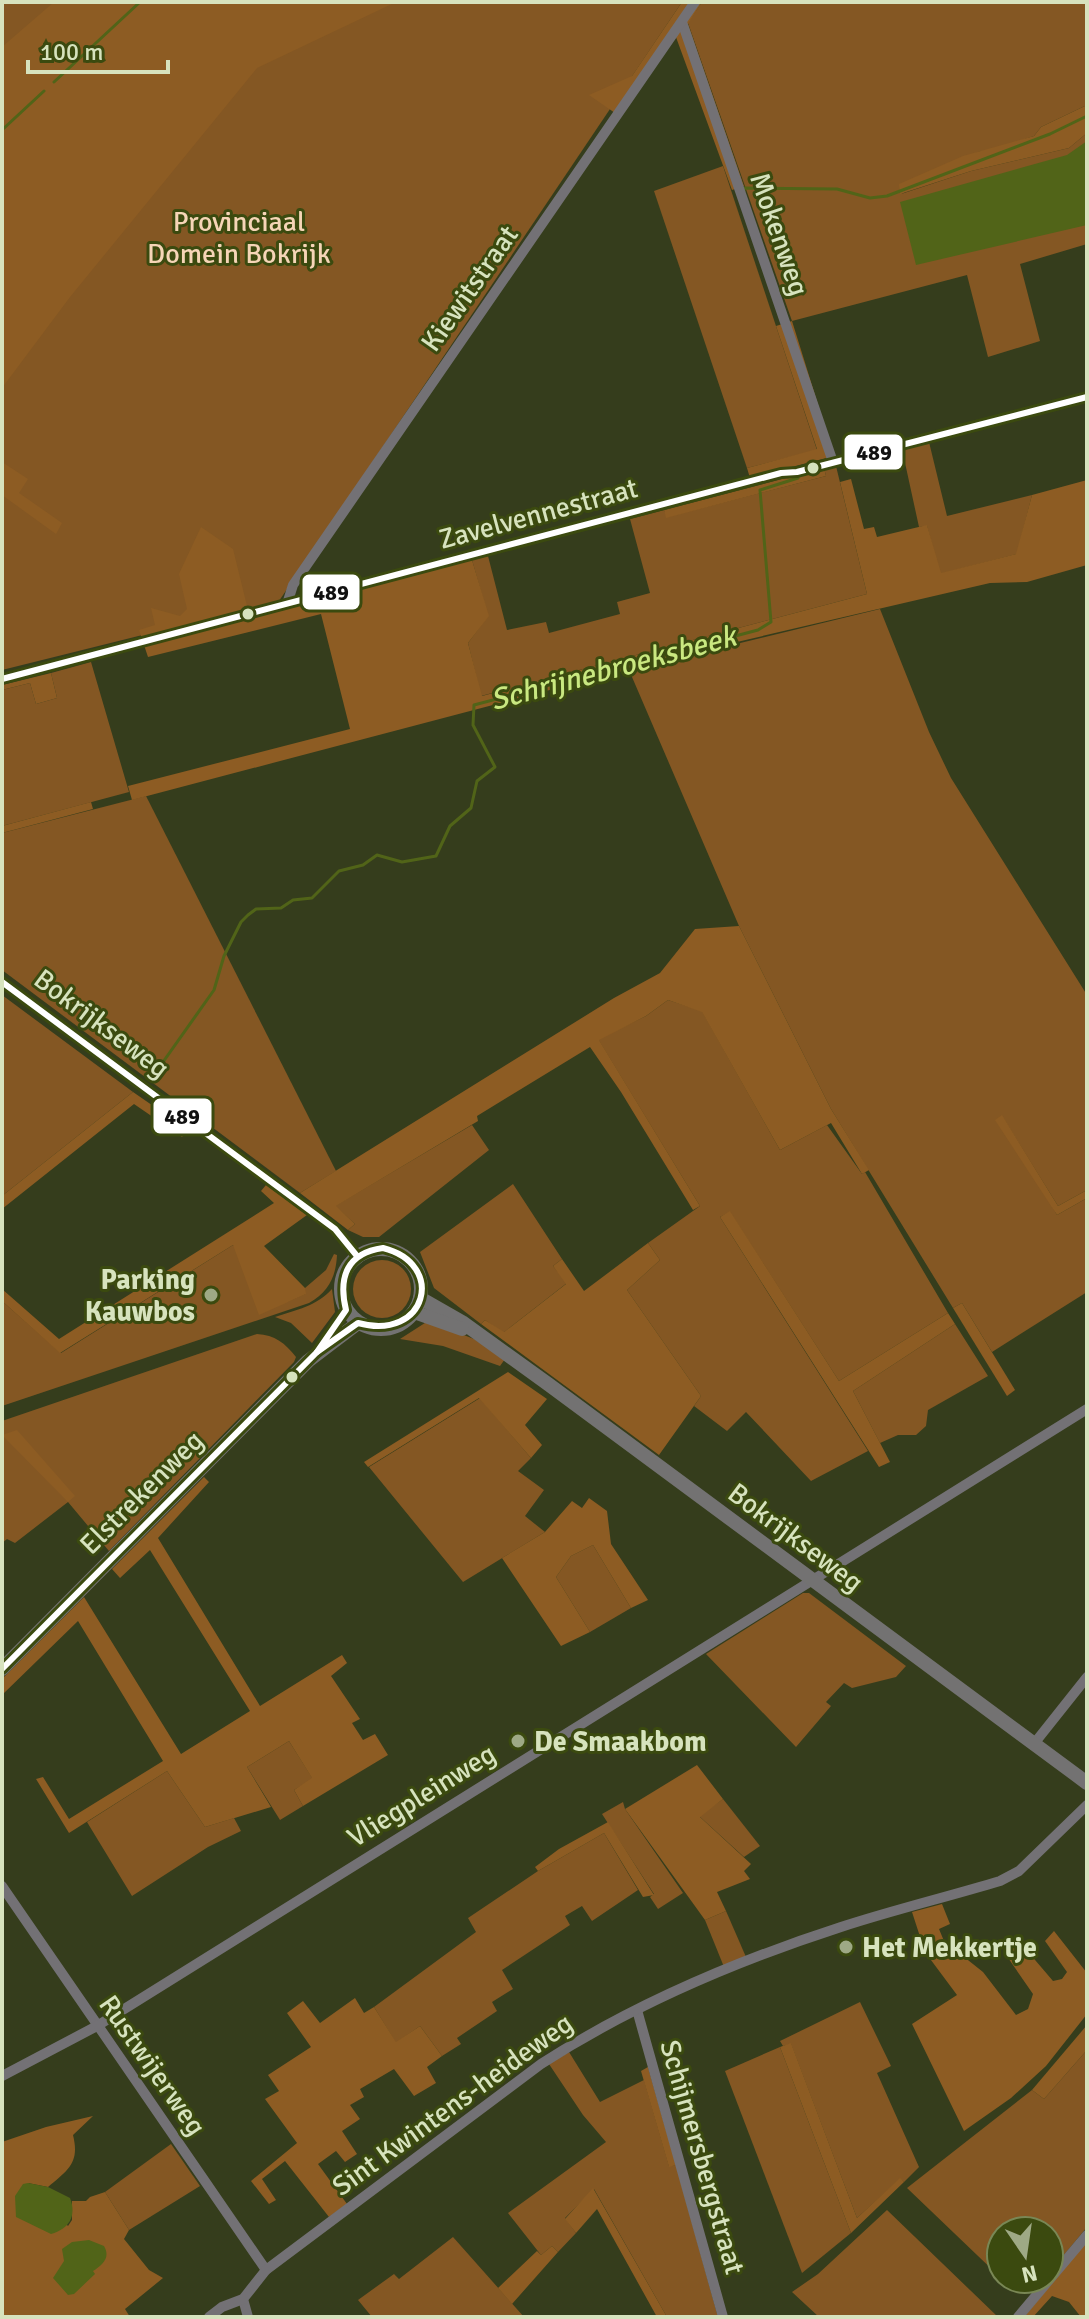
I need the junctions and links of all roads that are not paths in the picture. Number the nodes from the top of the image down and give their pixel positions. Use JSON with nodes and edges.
{"nodes":[{"id":1,"x":695,"y":2,"type":"edge"},
{"id":2,"x":682,"y":22,"type":"junction"},
{"id":3,"x":1087,"y":397,"type":"edge"},
{"id":4,"x":833,"y":462,"type":"junction"},
{"id":5,"x":287,"y":604,"type":"junction"},
{"id":6,"x":2,"y":679,"type":"edge"},
{"id":7,"x":2,"y":982,"type":"edge"},
{"id":8,"x":357,"y":1256,"type":"junction"},
{"id":9,"x":417,"y":1305,"type":"junction"},
{"id":10,"x":346,"y":1310,"type":"junction"},
{"id":11,"x":358,"y":1323,"type":"junction"},
{"id":12,"x":317,"y":1352,"type":"junction"},
{"id":13,"x":1087,"y":1409,"type":"edge"},
{"id":14,"x":810,"y":1580,"type":"junction"},
{"id":15,"x":2,"y":1669,"type":"edge"},
{"id":16,"x":1087,"y":1677,"type":"edge"},
{"id":17,"x":1033,"y":1745,"type":"junction"},
{"id":18,"x":1087,"y":1783,"type":"edge"},
{"id":19,"x":1087,"y":1805,"type":"edge"},
{"id":20,"x":2,"y":1886,"type":"edge"},
{"id":21,"x":637,"y":2010,"type":"junction"},
{"id":22,"x":97,"y":2026,"type":"junction"},
{"id":23,"x":2,"y":2076,"type":"edge"},
{"id":24,"x":1087,"y":2235,"type":"edge"},
{"id":25,"x":266,"y":2270,"type":"junction"},
{"id":26,"x":243,"y":2299,"type":"junction"},
{"id":27,"x":209,"y":2317,"type":"edge"},
{"id":28,"x":248,"y":2317,"type":"edge"},
{"id":29,"x":723,"y":2317,"type":"edge"},
{"id":30,"x":1018,"y":2317,"type":"edge"}],
"edges":[{"from":1,"to":2,"type":"street","name":"Kiewitstraat"},
{"from":2,"to":4,"type":"street","name":"Mokenweg"},
{"from":2,"to":5,"type":"street","name":"Kiewitstraat"},
{"from":3,"to":4,"type":"street","name":"Zavelvennestraat"},
{"from":4,"to":5,"type":"street","name":"Zavelvennestraat"},
{"from":5,"to":6,"type":"street","name":"Zavelvennestraat"},
{"from":7,"to":8,"type":"street","name":"Bokrijkseweg"},
{"from":8,"to":9,"type":"street"},
{"from":8,"to":10,"type":"street"},
{"from":9,"to":11,"type":"street"},
{"from":9,"to":14,"type":"street","name":"Bokrijkseweg"},
{"from":10,"to":11,"type":"street"},
{"from":10,"to":12,"type":"street","name":"Elstrekenweg"},
{"from":11,"to":12,"type":"street","name":"Elstrekenweg"},
{"from":12,"to":15,"type":"street","name":"Elstrekenweg"},
{"from":13,"to":14,"type":"street","name":"Vliegpleinweg"},
{"from":14,"to":17,"type":"street","name":"Bokrijkseweg"},
{"from":14,"to":22,"type":"street","name":"Vliegpleinweg"},
{"from":16,"to":17,"type":"street"},
{"from":17,"to":18,"type":"street","name":"Bokrijkseweg"},
{"from":19,"to":21,"type":"street","name":"Sint Kwintens-heideweg"},
{"from":20,"to":22,"type":"street","name":"Rustwijerweg"},
{"from":21,"to":25,"type":"street","name":"Sint Kwintens-heideweg"},
{"from":21,"to":29,"type":"street","name":"Schijmersbergstraat"},
{"from":22,"to":23,"type":"street","name":"Vliegpleinweg"},
{"from":22,"to":25,"type":"street","name":"Rustwijerweg"},
{"from":24,"to":30,"type":"street"},
{"from":25,"to":26,"type":"street","name":"Sint Kwintens-heideweg"},
{"from":26,"to":27,"type":"street","name":"Sint Kwintens-heideweg"},
{"from":26,"to":28,"type":"street"}]}
